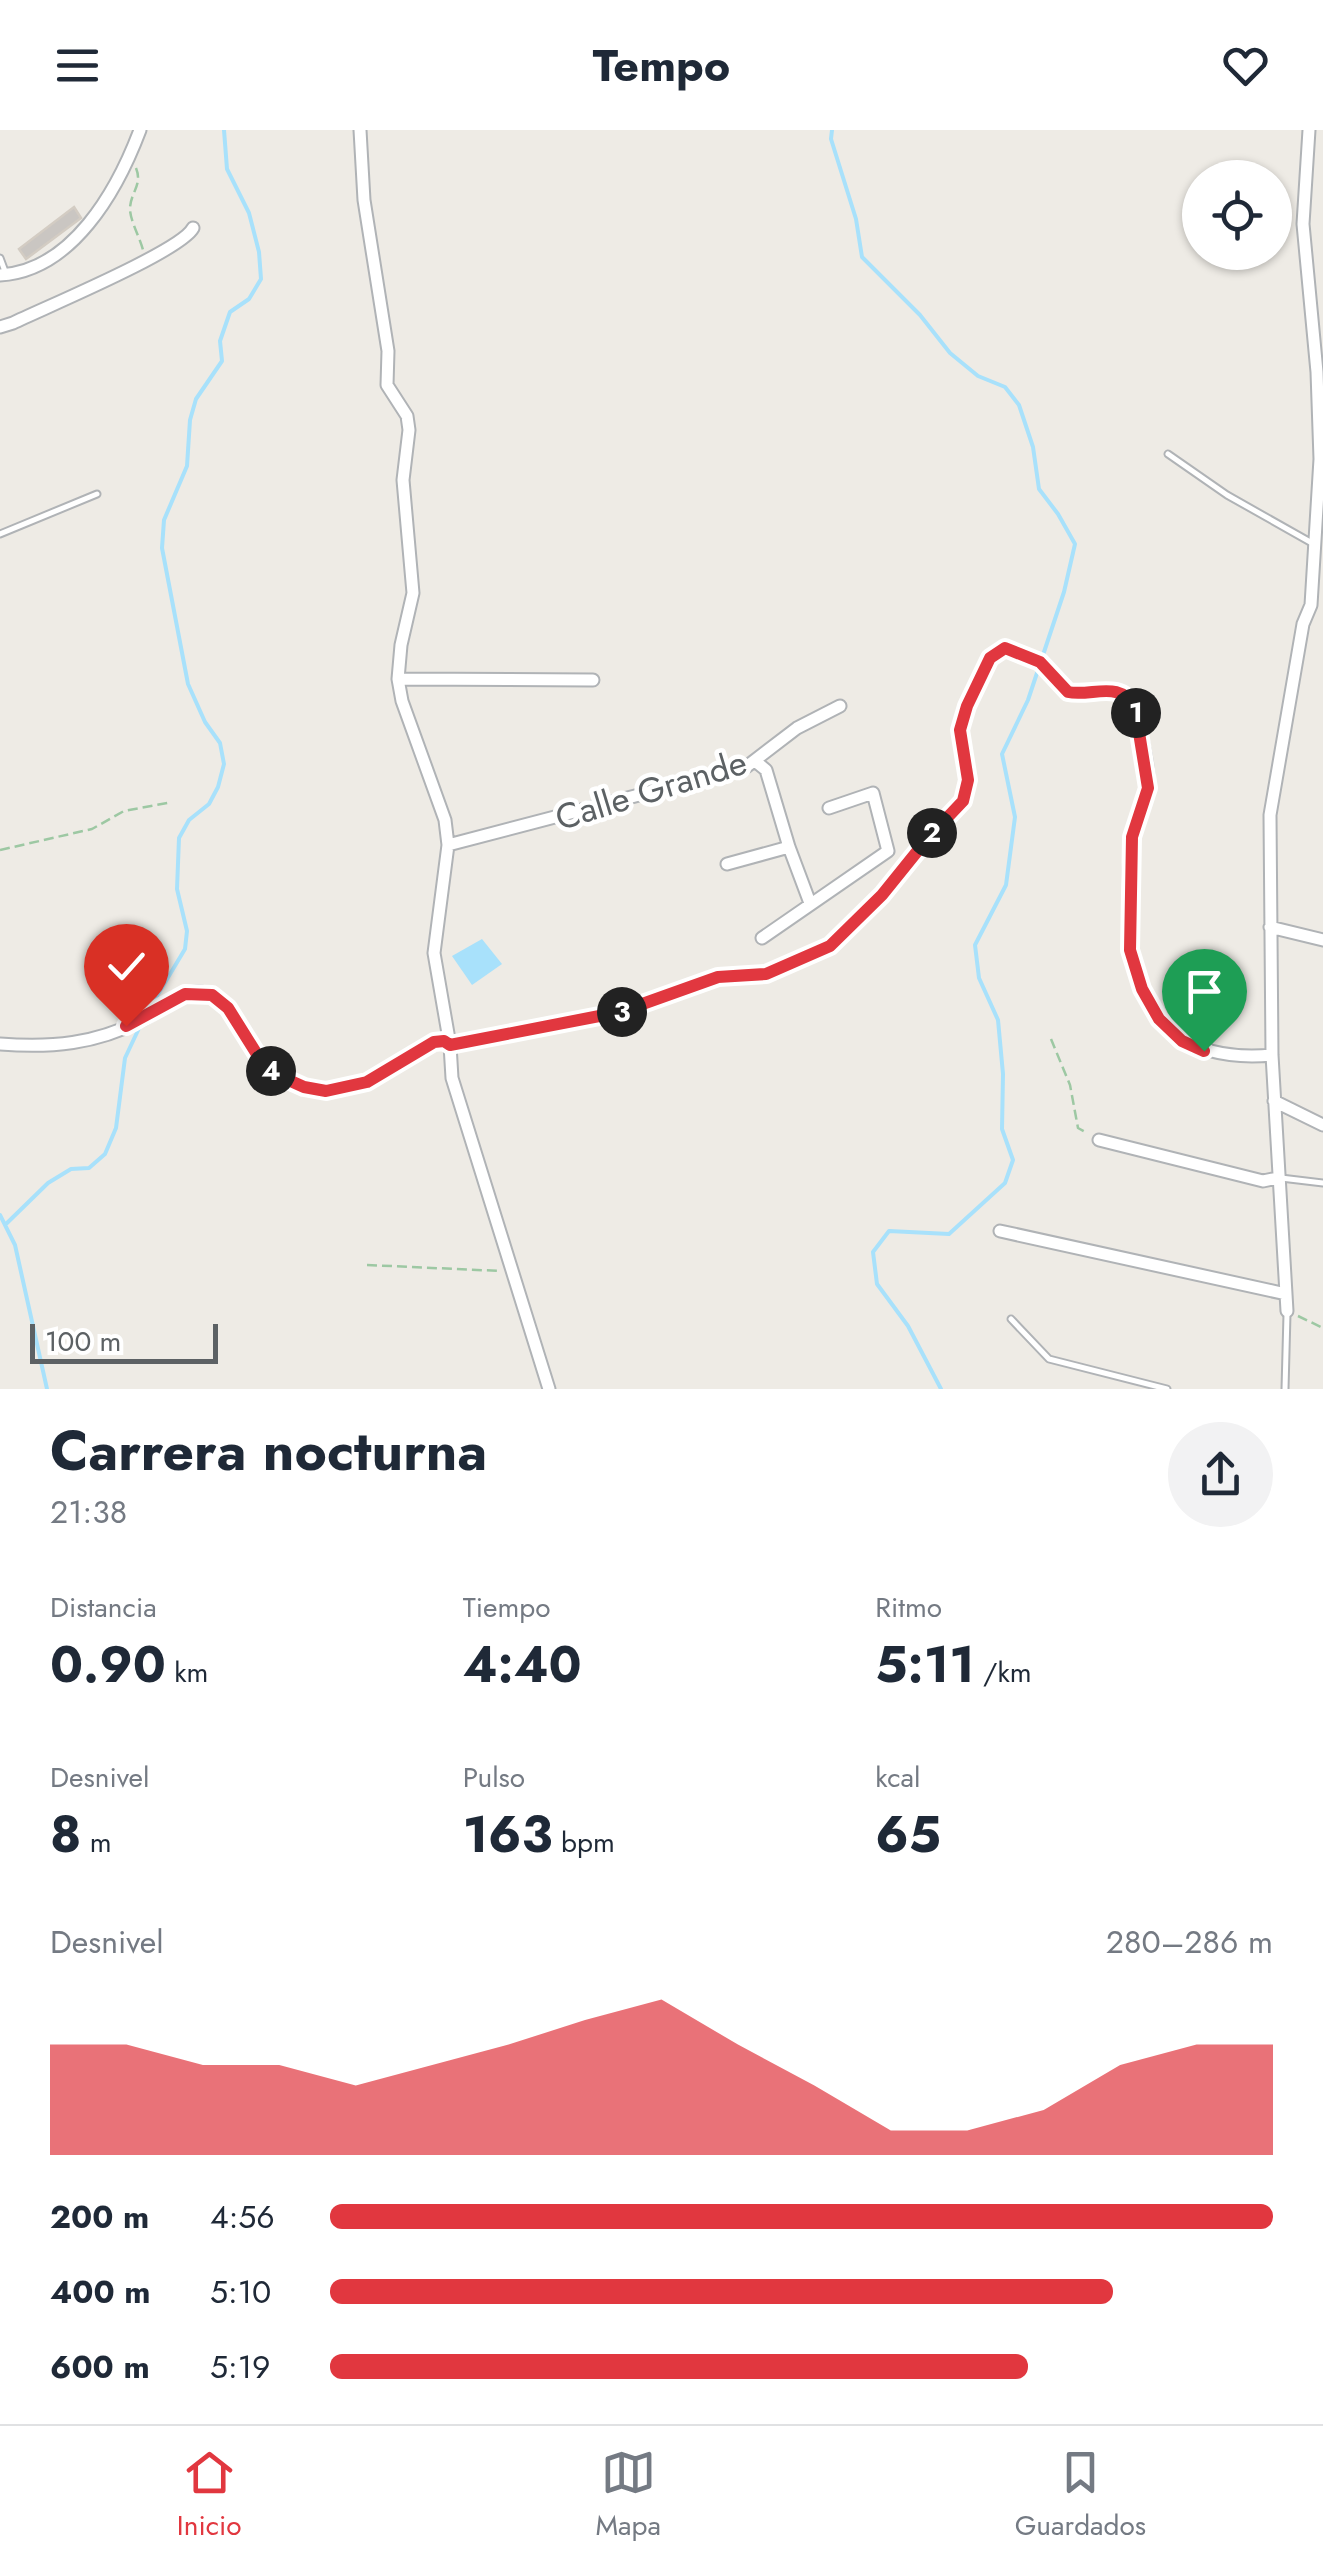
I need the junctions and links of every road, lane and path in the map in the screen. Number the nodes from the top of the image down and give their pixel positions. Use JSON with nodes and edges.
{"nodes":[{"id":1,"x":140,"y":130,"type":"edge"},
{"id":2,"x":360,"y":130,"type":"edge"},
{"id":3,"x":1309,"y":130,"type":"edge"},
{"id":4,"x":129,"y":160,"type":"junction"},
{"id":5,"x":194,"y":228,"type":"dead end"},
{"id":6,"x":0,"y":258,"type":"edge"},
{"id":7,"x":145,"y":260,"type":"junction"},
{"id":8,"x":3,"y":275,"type":"edge"},
{"id":9,"x":1316,"y":278,"type":"edge"},
{"id":10,"x":0,"y":326,"type":"edge"},
{"id":11,"x":1168,"y":454,"type":"dead end"},
{"id":12,"x":1321,"y":474,"type":"edge"},
{"id":13,"x":97,"y":494,"type":"dead end"},
{"id":14,"x":0,"y":534,"type":"edge"},
{"id":15,"x":1314,"y":544,"type":"junction"},
{"id":16,"x":1317,"y":608,"type":"edge"},
{"id":17,"x":398,"y":679,"type":"junction"},
{"id":18,"x":593,"y":680,"type":"dead end"},
{"id":19,"x":840,"y":706,"type":"dead end"},
{"id":20,"x":755,"y":762,"type":"junction"},
{"id":21,"x":172,"y":802,"type":"dead end"},
{"id":22,"x":829,"y":808,"type":"dead end"},
{"id":23,"x":448,"y":845,"type":"junction"},
{"id":24,"x":788,"y":846,"type":"junction"},
{"id":25,"x":0,"y":850,"type":"edge"},
{"id":26,"x":727,"y":864,"type":"dead end"},
{"id":27,"x":810,"y":903,"type":"junction"},
{"id":28,"x":1270,"y":927,"type":"junction"},
{"id":29,"x":762,"y":938,"type":"dead end"},
{"id":30,"x":1323,"y":940,"type":"edge"},
{"id":31,"x":1051,"y":1039,"type":"dead end"},
{"id":32,"x":0,"y":1044,"type":"edge"},
{"id":33,"x":450,"y":1045,"type":"junction"},
{"id":34,"x":1272,"y":1055,"type":"junction"},
{"id":35,"x":1274,"y":1101,"type":"junction"},
{"id":36,"x":1323,"y":1126,"type":"edge"},
{"id":37,"x":1099,"y":1140,"type":"joint"},
{"id":38,"x":1278,"y":1178,"type":"junction"},
{"id":39,"x":1323,"y":1183,"type":"edge"},
{"id":40,"x":1000,"y":1231,"type":"dead end"},
{"id":41,"x":367,"y":1265,"type":"dead end"},
{"id":42,"x":513,"y":1272,"type":"junction"},
{"id":43,"x":1286,"y":1294,"type":"junction"},
{"id":44,"x":1287,"y":1311,"type":"junction"},
{"id":45,"x":1011,"y":1319,"type":"dead end"},
{"id":46,"x":1323,"y":1328,"type":"edge"},
{"id":47,"x":549,"y":1389,"type":"edge"},
{"id":48,"x":1167,"y":1389,"type":"edge"},
{"id":49,"x":1285,"y":1389,"type":"edge"}],
"edges":[{"from":1,"to":4,"type":"street"},
{"from":2,"to":17,"type":"street"},
{"from":3,"to":9,"type":"street"},
{"from":4,"to":7,"type":"path"},
{"from":4,"to":8,"type":"street"},
{"from":5,"to":7,"type":"street"},
{"from":6,"to":8,"type":"lane"},
{"from":7,"to":10,"type":"street"},
{"from":9,"to":12,"type":"street"},
{"from":11,"to":15,"type":"lane"},
{"from":12,"to":15,"type":"street"},
{"from":13,"to":14,"type":"lane"},
{"from":15,"to":16,"type":"street"},
{"from":16,"to":28,"type":"street"},
{"from":17,"to":18,"type":"street"},
{"from":17,"to":23,"type":"street"},
{"from":19,"to":20,"type":"street","name":"Calle Grande"},
{"from":20,"to":23,"type":"street","name":"Calle Grande"},
{"from":20,"to":24,"type":"street"},
{"from":21,"to":25,"type":"path"},
{"from":22,"to":27,"type":"street"},
{"from":23,"to":33,"type":"street"},
{"from":24,"to":26,"type":"street"},
{"from":24,"to":27,"type":"street"},
{"from":27,"to":29,"type":"street"},
{"from":28,"to":30,"type":"street"},
{"from":28,"to":34,"type":"street"},
{"from":31,"to":37,"type":"path"},
{"from":32,"to":33,"type":"street"},
{"from":33,"to":34,"type":"street"},
{"from":33,"to":42,"type":"street"},
{"from":34,"to":35,"type":"street"},
{"from":35,"to":36,"type":"street"},
{"from":35,"to":38,"type":"street"},
{"from":37,"to":38,"type":"street"},
{"from":38,"to":39,"type":"lane"},
{"from":38,"to":43,"type":"street"},
{"from":40,"to":43,"type":"street"},
{"from":41,"to":42,"type":"path"},
{"from":42,"to":47,"type":"street"},
{"from":43,"to":44,"type":"street"},
{"from":44,"to":46,"type":"path"},
{"from":44,"to":49,"type":"lane"},
{"from":45,"to":48,"type":"lane"}]}
